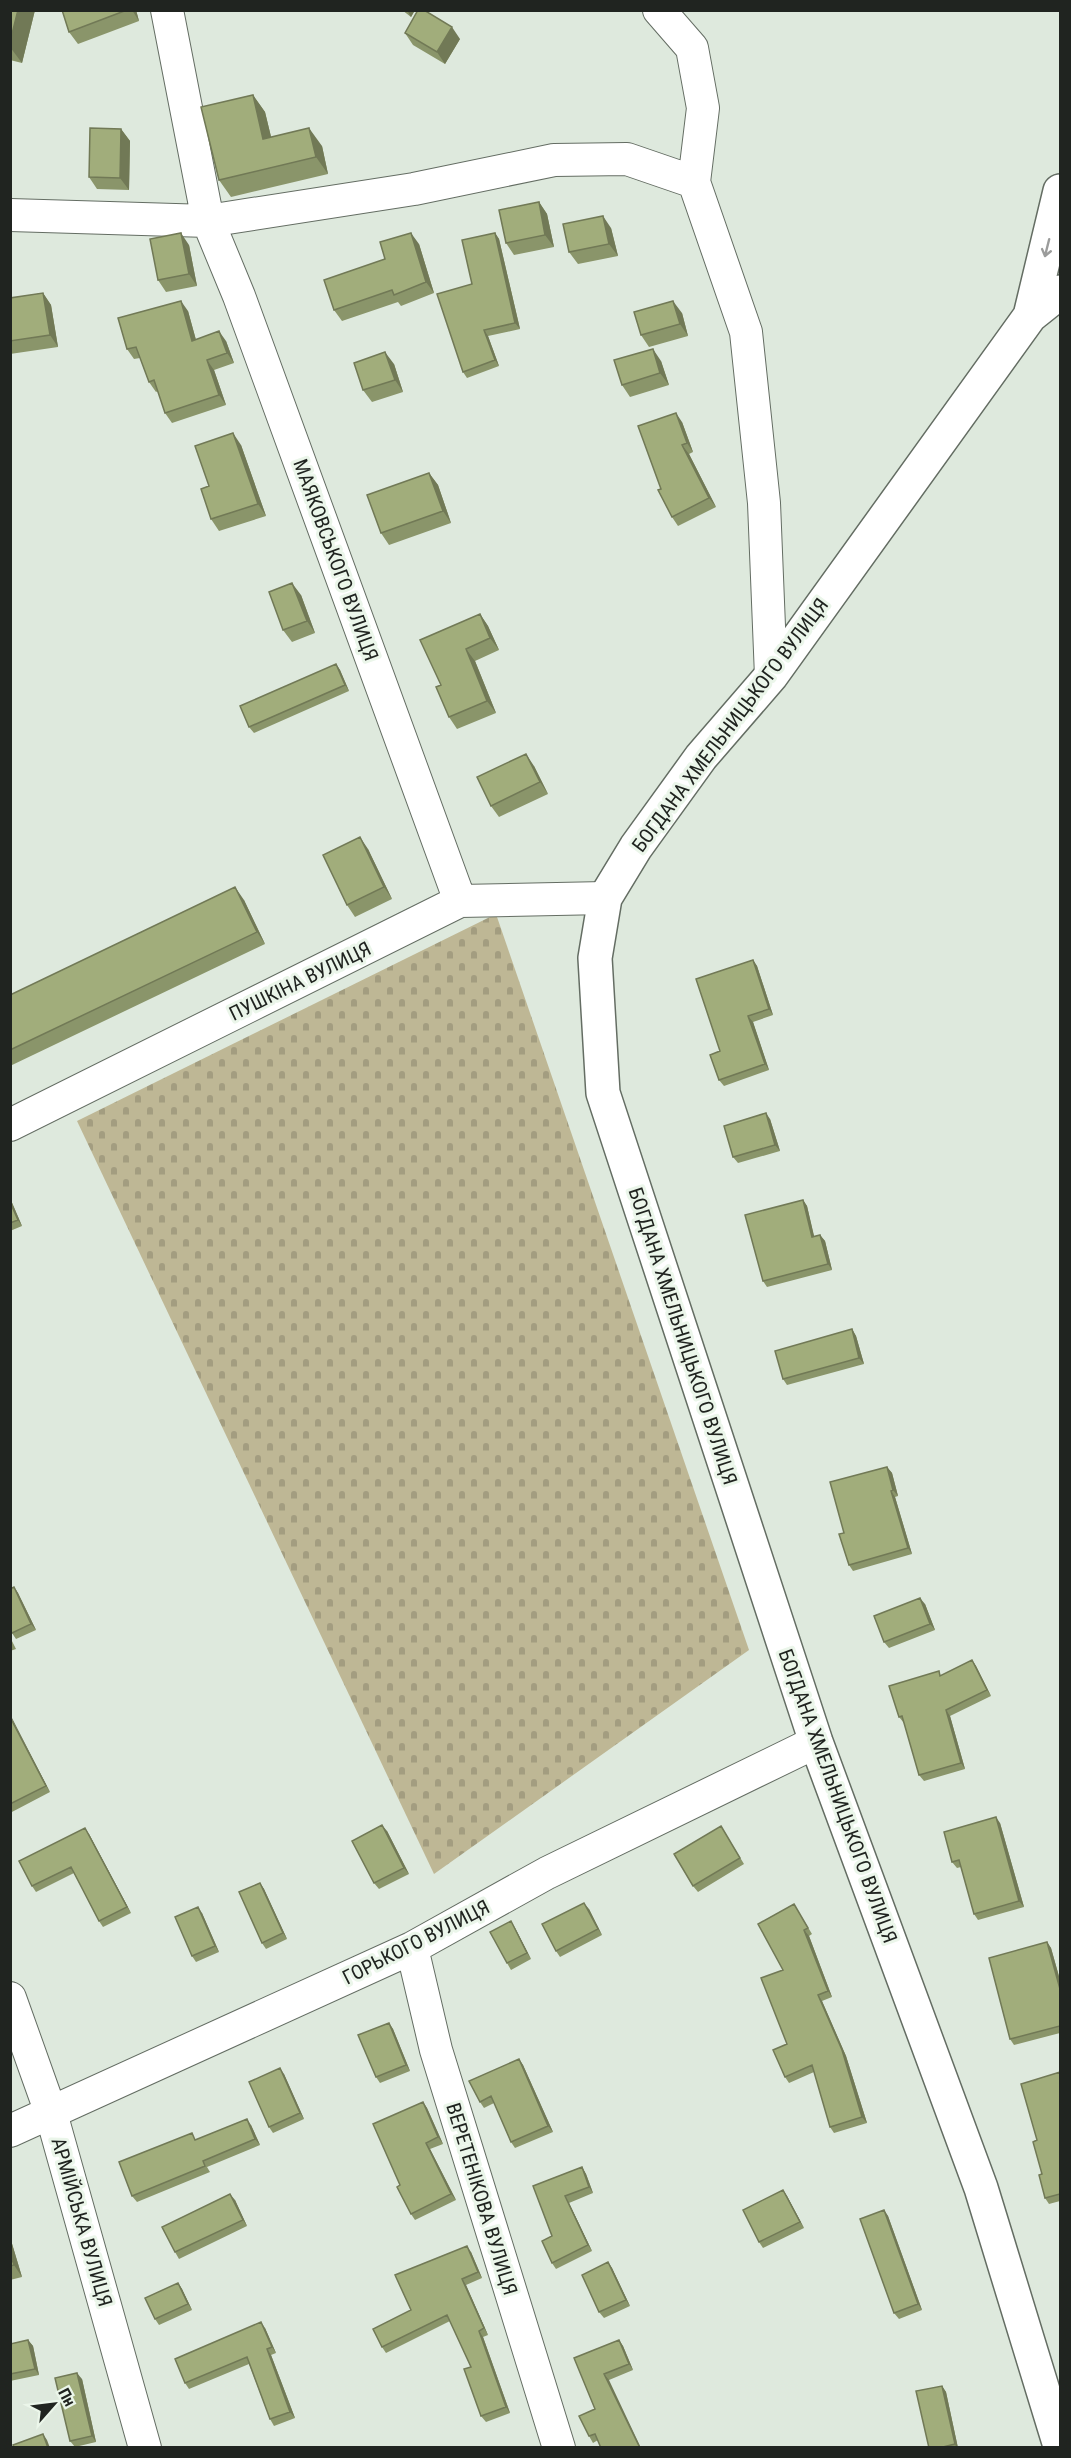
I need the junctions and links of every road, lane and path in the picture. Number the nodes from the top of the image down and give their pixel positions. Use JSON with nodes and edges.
{"nodes":[{"id":1,"x":167,"y":10,"type":"edge"},
{"id":2,"x":659,"y":10,"type":"edge"},
{"id":3,"x":694,"y":182,"type":"junction"},
{"id":4,"x":1060,"y":191,"type":"edge"},
{"id":5,"x":10,"y":215,"type":"edge"},
{"id":6,"x":208,"y":222,"type":"junction"},
{"id":7,"x":1060,"y":292,"type":"edge"},
{"id":8,"x":1060,"y":305,"type":"edge"},
{"id":9,"x":1030,"y":316,"type":"junction"},
{"id":10,"x":771,"y":676,"type":"junction"},
{"id":11,"x":605,"y":898,"type":"junction"},
{"id":12,"x":460,"y":901,"type":"junction"},
{"id":13,"x":10,"y":1125,"type":"edge"},
{"id":14,"x":816,"y":1742,"type":"junction"},
{"id":15,"x":412,"y":1948,"type":"junction"},
{"id":16,"x":10,"y":1998,"type":"edge"},
{"id":17,"x":51,"y":2114,"type":"junction"},
{"id":18,"x":10,"y":2131,"type":"edge"},
{"id":19,"x":1060,"y":2446,"type":"edge"},
{"id":20,"x":146,"y":2448,"type":"edge"},
{"id":21,"x":559,"y":2448,"type":"edge"}],
"edges":[{"from":1,"to":6,"type":"street","name":"МАЯКОВСЬКОГО ВУЛИЦЯ"},
{"from":2,"to":3,"type":"street"},
{"from":3,"to":6,"type":"street"},
{"from":3,"to":10,"type":"street"},
{"from":4,"to":9,"type":"street","one_way":true},
{"from":5,"to":6,"type":"street"},
{"from":6,"to":12,"type":"street","name":"МАЯКОВСЬКОГО ВУЛИЦЯ"},
{"from":7,"to":9,"type":"street"},
{"from":8,"to":9,"type":"street"},
{"from":9,"to":10,"type":"street","name":"БОГДАНА ХМЕЛЬНИЦЬКОГО ВУЛИЦЯ"},
{"from":10,"to":11,"type":"street","name":"БОГДАНА ХМЕЛЬНИЦЬКОГО ВУЛИЦЯ"},
{"from":11,"to":12,"type":"street","name":"ПУШКІНА ВУЛИЦЯ"},
{"from":11,"to":14,"type":"street","name":"БОГДАНА ХМЕЛЬНИЦЬКОГО ВУЛИЦЯ"},
{"from":12,"to":13,"type":"street","name":"ПУШКІНА ВУЛИЦЯ"},
{"from":14,"to":15,"type":"street","name":"ГОРЬКОГО ВУЛИЦЯ"},
{"from":14,"to":19,"type":"street","name":"БОГДАНА ХМЕЛЬНИЦЬКОГО ВУЛИЦЯ"},
{"from":15,"to":17,"type":"street","name":"ГОРЬКОГО ВУЛИЦЯ"},
{"from":15,"to":21,"type":"street","name":"ВЕРЕТЕНІКОВА ВУЛИЦЯ"},
{"from":16,"to":17,"type":"street","name":"АРМІЙСЬКА ВУЛИЦЯ"},
{"from":17,"to":18,"type":"street","name":"ГОРЬКОГО ВУЛИЦЯ"},
{"from":17,"to":20,"type":"street","name":"АРМІЙСЬКА ВУЛИЦЯ"}]}
